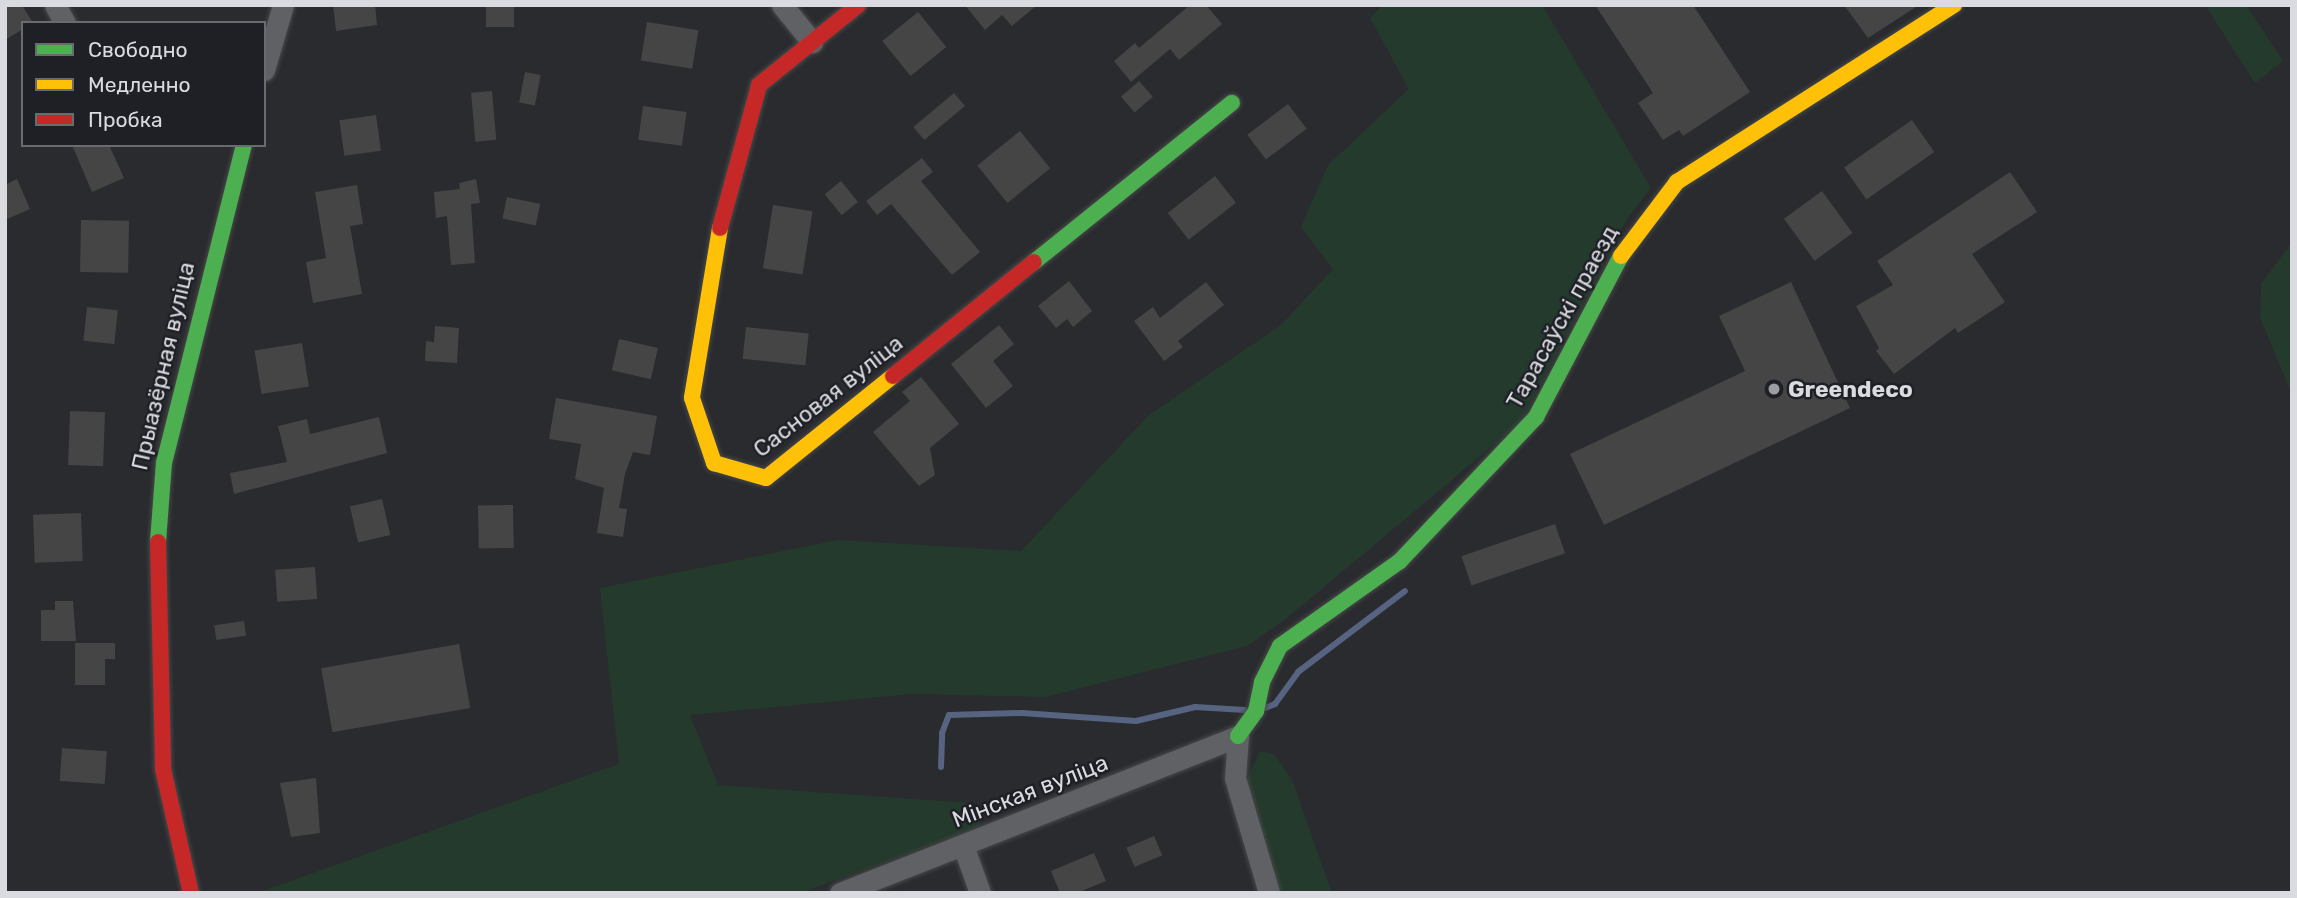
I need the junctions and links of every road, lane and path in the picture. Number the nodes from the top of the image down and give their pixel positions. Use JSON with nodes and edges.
{"nodes":[{"id":1,"x":55,"y":5,"type":"edge"},
{"id":2,"x":283,"y":5,"type":"edge"},
{"id":3,"x":782,"y":5,"type":"edge"},
{"id":4,"x":858,"y":5,"type":"edge"},
{"id":5,"x":1954,"y":5,"type":"edge"},
{"id":6,"x":64,"y":21,"type":"edge"},
{"id":7,"x":812,"y":42,"type":"junction"},
{"id":8,"x":266,"y":63,"type":"edge"},
{"id":9,"x":1232,"y":103,"type":"dead end"},
{"id":10,"x":243,"y":147,"type":"edge"},
{"id":11,"x":1238,"y":736,"type":"junction"},
{"id":12,"x":963,"y":845,"type":"junction"},
{"id":13,"x":191,"y":893,"type":"edge"},
{"id":14,"x":840,"y":893,"type":"edge"},
{"id":15,"x":980,"y":893,"type":"edge"},
{"id":16,"x":1269,"y":893,"type":"edge"}],
"edges":[{"from":1,"to":6,"type":"street"},
{"from":2,"to":8,"type":"street"},
{"from":3,"to":7,"type":"street"},
{"from":4,"to":7,"type":"street","name":"Сасновая вуліца"},
{"from":5,"to":11,"type":"street","name":"Тарасаўскі праезд"},
{"from":7,"to":9,"type":"street","name":"Сасновая вуліца"},
{"from":10,"to":13,"type":"street","name":"Прыазёрная вуліца"},
{"from":11,"to":12,"type":"street","name":"Мінская вуліца"},
{"from":11,"to":16,"type":"street"},
{"from":12,"to":14,"type":"street","name":"Мінская вуліца"},
{"from":12,"to":15,"type":"street"}]}
